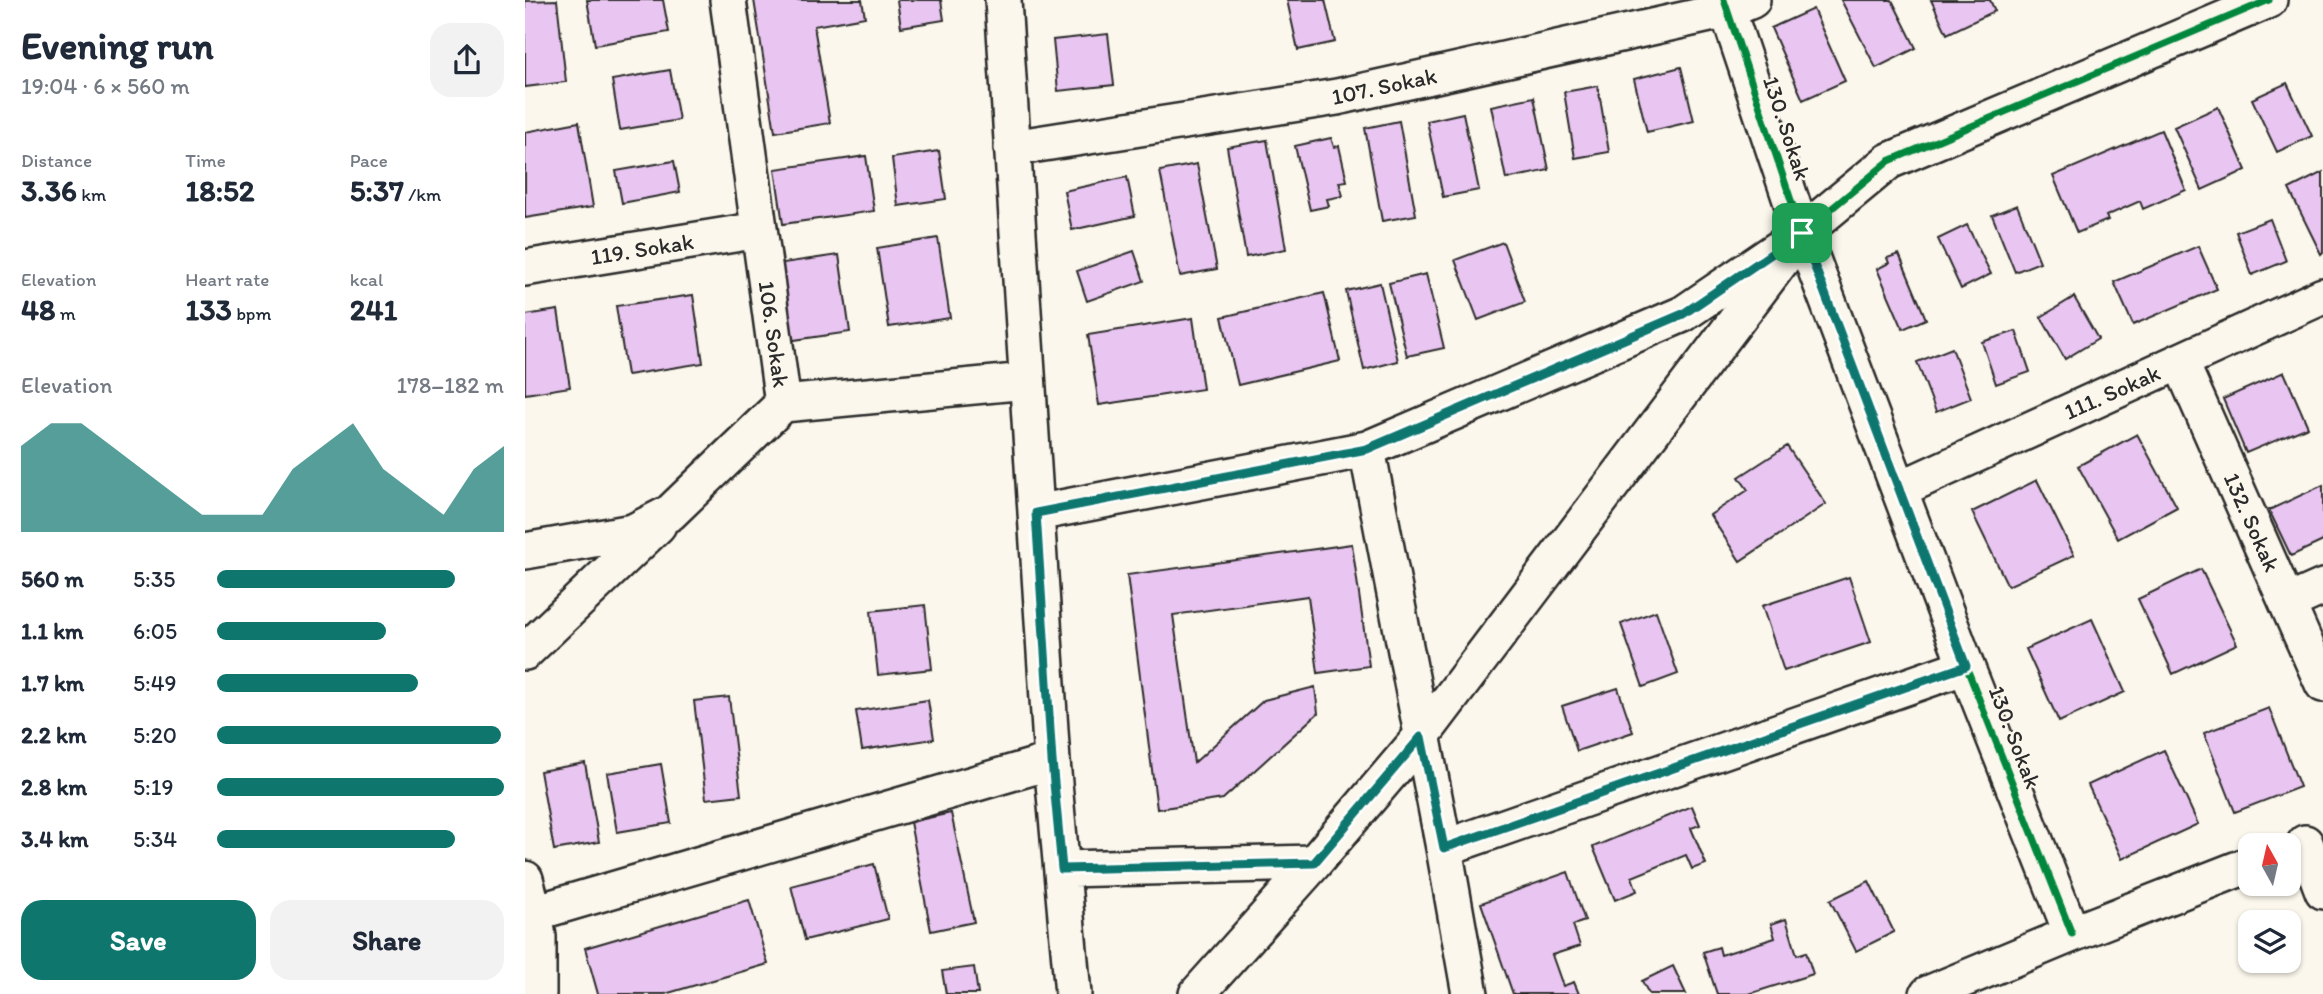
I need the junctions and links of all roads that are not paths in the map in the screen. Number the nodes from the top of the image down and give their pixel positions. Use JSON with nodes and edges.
{"nodes":[{"id":1,"x":728,"y":0,"type":"edge"},
{"id":2,"x":1003,"y":0,"type":"edge"},
{"id":3,"x":2269,"y":0,"type":"edge"},
{"id":4,"x":1734,"y":3,"type":"edge"},
{"id":5,"x":1012,"y":148,"type":"junction"},
{"id":6,"x":759,"y":230,"type":"junction"},
{"id":7,"x":1802,"y":233,"type":"junction"},
{"id":8,"x":525,"y":268,"type":"edge"},
{"id":9,"x":2323,"y":296,"type":"edge"},
{"id":10,"x":2180,"y":361,"type":"junction"},
{"id":11,"x":1027,"y":381,"type":"junction"},
{"id":12,"x":783,"y":404,"type":"junction"},
{"id":13,"x":1367,"y":449,"type":"junction"},
{"id":14,"x":1900,"y":489,"type":"junction"},
{"id":15,"x":670,"y":513,"type":"junction"},
{"id":16,"x":1036,"y":513,"type":"junction"},
{"id":17,"x":525,"y":551,"type":"edge"},
{"id":18,"x":2323,"y":587,"type":"edge"},
{"id":19,"x":2287,"y":603,"type":"junction"},
{"id":20,"x":525,"y":652,"type":"edge"},
{"id":21,"x":1966,"y":666,"type":"junction"},
{"id":22,"x":2323,"y":684,"type":"edge"},
{"id":23,"x":1421,"y":737,"type":"junction"},
{"id":24,"x":1052,"y":761,"type":"junction"},
{"id":25,"x":2306,"y":843,"type":"edge"},
{"id":26,"x":1444,"y":848,"type":"junction"},
{"id":27,"x":1314,"y":863,"type":"junction"},
{"id":28,"x":1062,"y":869,"type":"junction"},
{"id":29,"x":2238,"y":869,"type":"edge"},
{"id":30,"x":525,"y":879,"type":"edge"},
{"id":31,"x":2323,"y":891,"type":"edge"},
{"id":32,"x":534,"y":913,"type":"junction"},
{"id":33,"x":2072,"y":934,"type":"junction"},
{"id":34,"x":538,"y":994,"type":"edge"},
{"id":35,"x":1073,"y":994,"type":"edge"},
{"id":36,"x":1197,"y":994,"type":"edge"},
{"id":37,"x":1470,"y":994,"type":"edge"},
{"id":38,"x":1928,"y":994,"type":"edge"}],
"edges":[{"from":1,"to":6,"type":"street","name":"106. Sokak"},
{"from":2,"to":5,"type":"street"},
{"from":3,"to":7,"type":"street"},
{"from":4,"to":5,"type":"street","name":"107. Sokak"},
{"from":4,"to":7,"type":"street","name":"130. Sokak"},
{"from":5,"to":11,"type":"street"},
{"from":6,"to":8,"type":"street","name":"119. Sokak"},
{"from":6,"to":12,"type":"street","name":"106. Sokak"},
{"from":7,"to":13,"type":"street"},
{"from":7,"to":14,"type":"street","name":"130. Sokak"},
{"from":7,"to":23,"type":"street"},
{"from":9,"to":10,"type":"street","name":"111. Sokak"},
{"from":10,"to":14,"type":"street","name":"111. Sokak"},
{"from":10,"to":19,"type":"street","name":"132. Sokak"},
{"from":11,"to":12,"type":"street"},
{"from":11,"to":16,"type":"street"},
{"from":12,"to":15,"type":"street","name":"106. Sokak"},
{"from":13,"to":16,"type":"street"},
{"from":13,"to":23,"type":"street"},
{"from":14,"to":21,"type":"street","name":"130. Sokak"},
{"from":15,"to":17,"type":"street","name":"106. Sokak"},
{"from":15,"to":20,"type":"street"},
{"from":16,"to":24,"type":"street"},
{"from":18,"to":19,"type":"street"},
{"from":19,"to":22,"type":"street","name":"132. Sokak"},
{"from":21,"to":26,"type":"street"},
{"from":21,"to":33,"type":"street","name":"130. Sokak"},
{"from":23,"to":26,"type":"street"},
{"from":23,"to":27,"type":"street"},
{"from":24,"to":28,"type":"street"},
{"from":24,"to":32,"type":"street"},
{"from":25,"to":31,"type":"street"},
{"from":26,"to":37,"type":"street"},
{"from":27,"to":28,"type":"street"},
{"from":27,"to":36,"type":"street"},
{"from":28,"to":35,"type":"street"},
{"from":29,"to":33,"type":"street"},
{"from":30,"to":32,"type":"street"},
{"from":32,"to":34,"type":"street"},
{"from":33,"to":38,"type":"street"}]}
